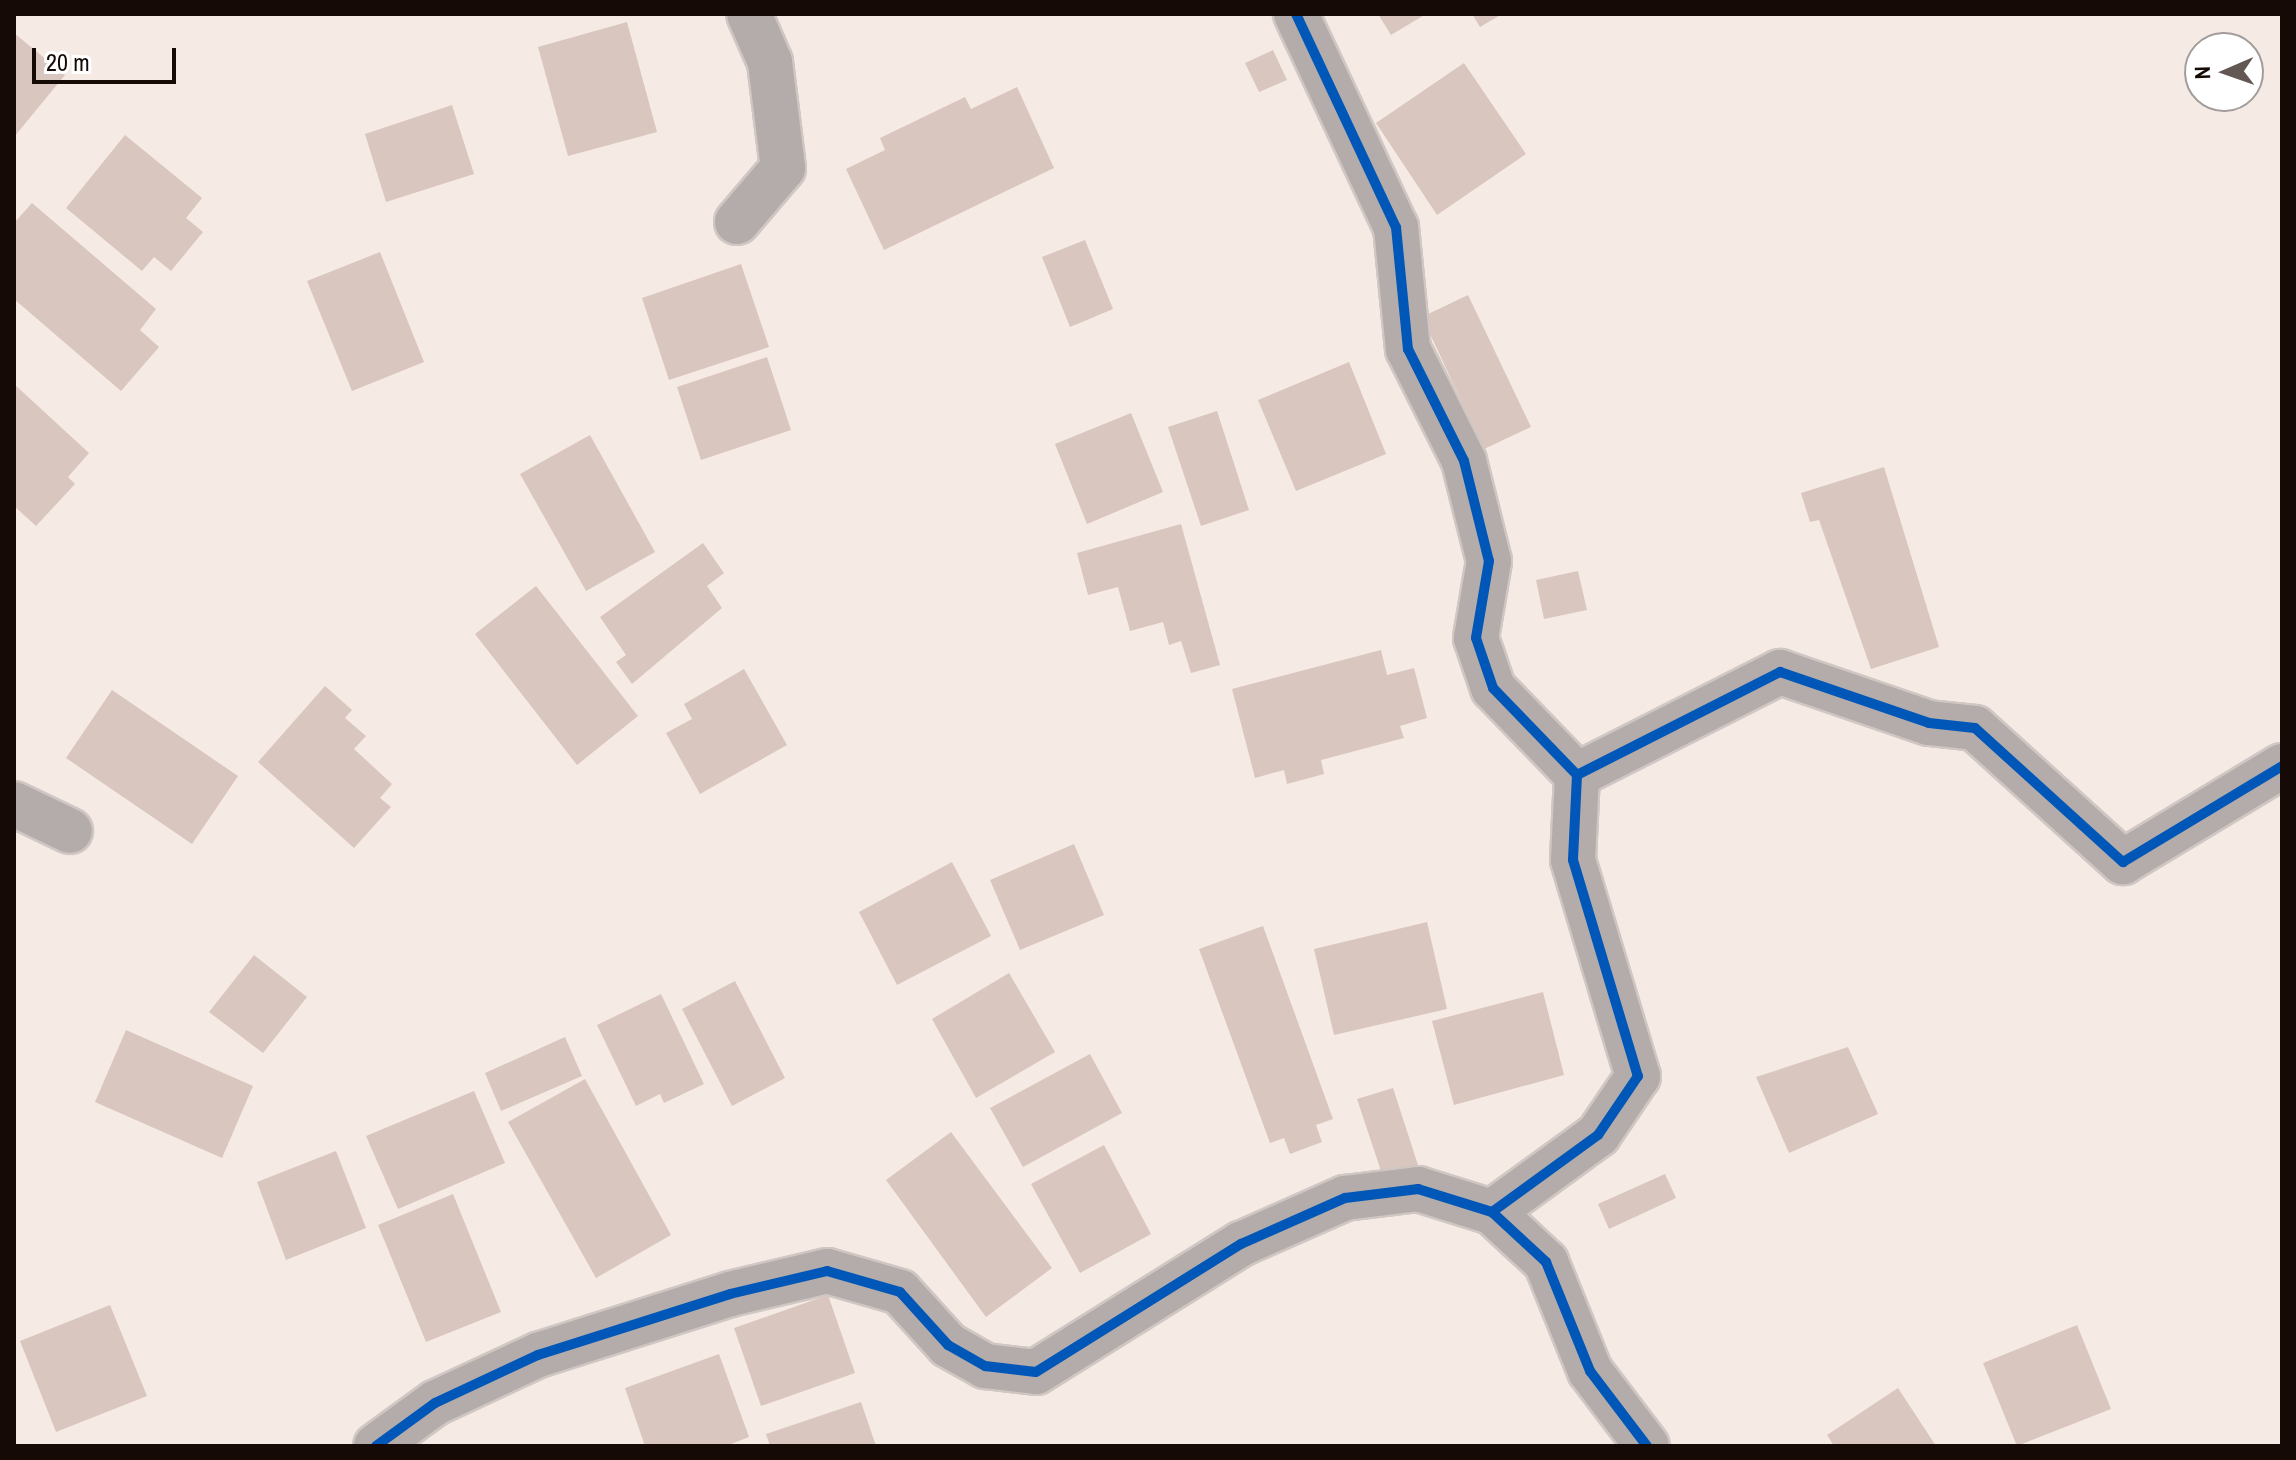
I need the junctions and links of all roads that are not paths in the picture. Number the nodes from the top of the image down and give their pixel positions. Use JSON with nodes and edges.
{"nodes":[{"id":1,"x":749,"y":14,"type":"edge"},
{"id":2,"x":1296,"y":14,"type":"edge"},
{"id":3,"x":737,"y":222,"type":"dead end"},
{"id":4,"x":2282,"y":766,"type":"edge"},
{"id":5,"x":1577,"y":775,"type":"junction"},
{"id":6,"x":14,"y":804,"type":"edge"},
{"id":7,"x":70,"y":831,"type":"dead end"},
{"id":8,"x":1492,"y":1212,"type":"junction"},
{"id":9,"x":376,"y":1446,"type":"edge"},
{"id":10,"x":1647,"y":1446,"type":"edge"}],
"edges":[{"from":1,"to":3,"type":"street"},
{"from":2,"to":5,"type":"street"},
{"from":4,"to":5,"type":"street"},
{"from":5,"to":8,"type":"street"},
{"from":6,"to":7,"type":"street"},
{"from":8,"to":9,"type":"street"},
{"from":8,"to":10,"type":"street"}]}
